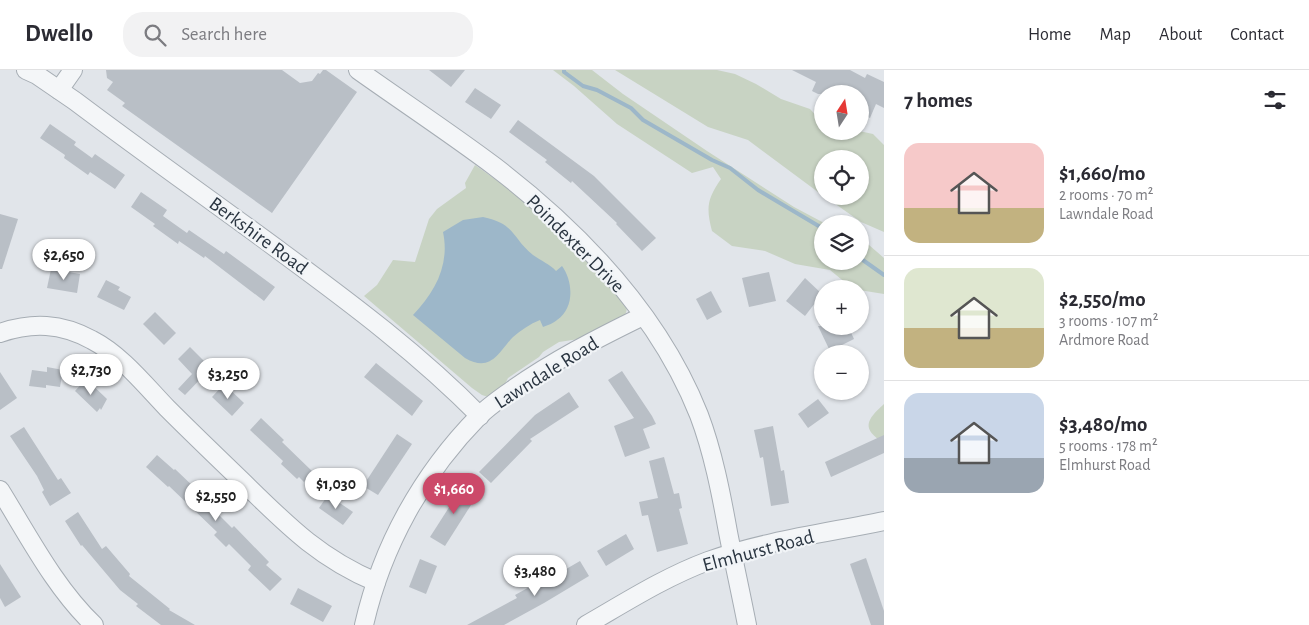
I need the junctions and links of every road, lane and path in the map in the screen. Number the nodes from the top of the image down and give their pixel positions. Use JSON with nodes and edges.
{"nodes":[{"id":1,"x":26,"y":70,"type":"edge"},
{"id":2,"x":73,"y":70,"type":"edge"},
{"id":3,"x":358,"y":70,"type":"edge"},
{"id":4,"x":58,"y":90,"type":"junction"},
{"id":5,"x":644,"y":316,"type":"junction"},
{"id":6,"x":0,"y":332,"type":"edge"},
{"id":7,"x":480,"y":416,"type":"junction"},
{"id":8,"x":0,"y":490,"type":"edge"},
{"id":9,"x":884,"y":521,"type":"edge"},
{"id":10,"x":732,"y":554,"type":"junction"},
{"id":11,"x":376,"y":582,"type":"junction"},
{"id":12,"x":94,"y":625,"type":"edge"},
{"id":13,"x":364,"y":625,"type":"edge"},
{"id":14,"x":586,"y":625,"type":"edge"},
{"id":15,"x":747,"y":625,"type":"edge"}],
"edges":[{"from":1,"to":4,"type":"street","name":"Berkshire Road"},
{"from":2,"to":4,"type":"street"},
{"from":3,"to":5,"type":"street","name":"Poindexter Drive"},
{"from":4,"to":7,"type":"street","name":"Berkshire Road"},
{"from":5,"to":7,"type":"street","name":"Lawndale Road"},
{"from":5,"to":10,"type":"street","name":"Poindexter Drive"},
{"from":6,"to":11,"type":"street"},
{"from":7,"to":11,"type":"street","name":"Lawndale Road"},
{"from":8,"to":12,"type":"street"},
{"from":9,"to":10,"type":"street","name":"Elmhurst Road"},
{"from":10,"to":14,"type":"street","name":"Elmhurst Road"},
{"from":10,"to":15,"type":"street","name":"Poindexter Drive"},
{"from":11,"to":13,"type":"street","name":"Lawndale Road"}]}
